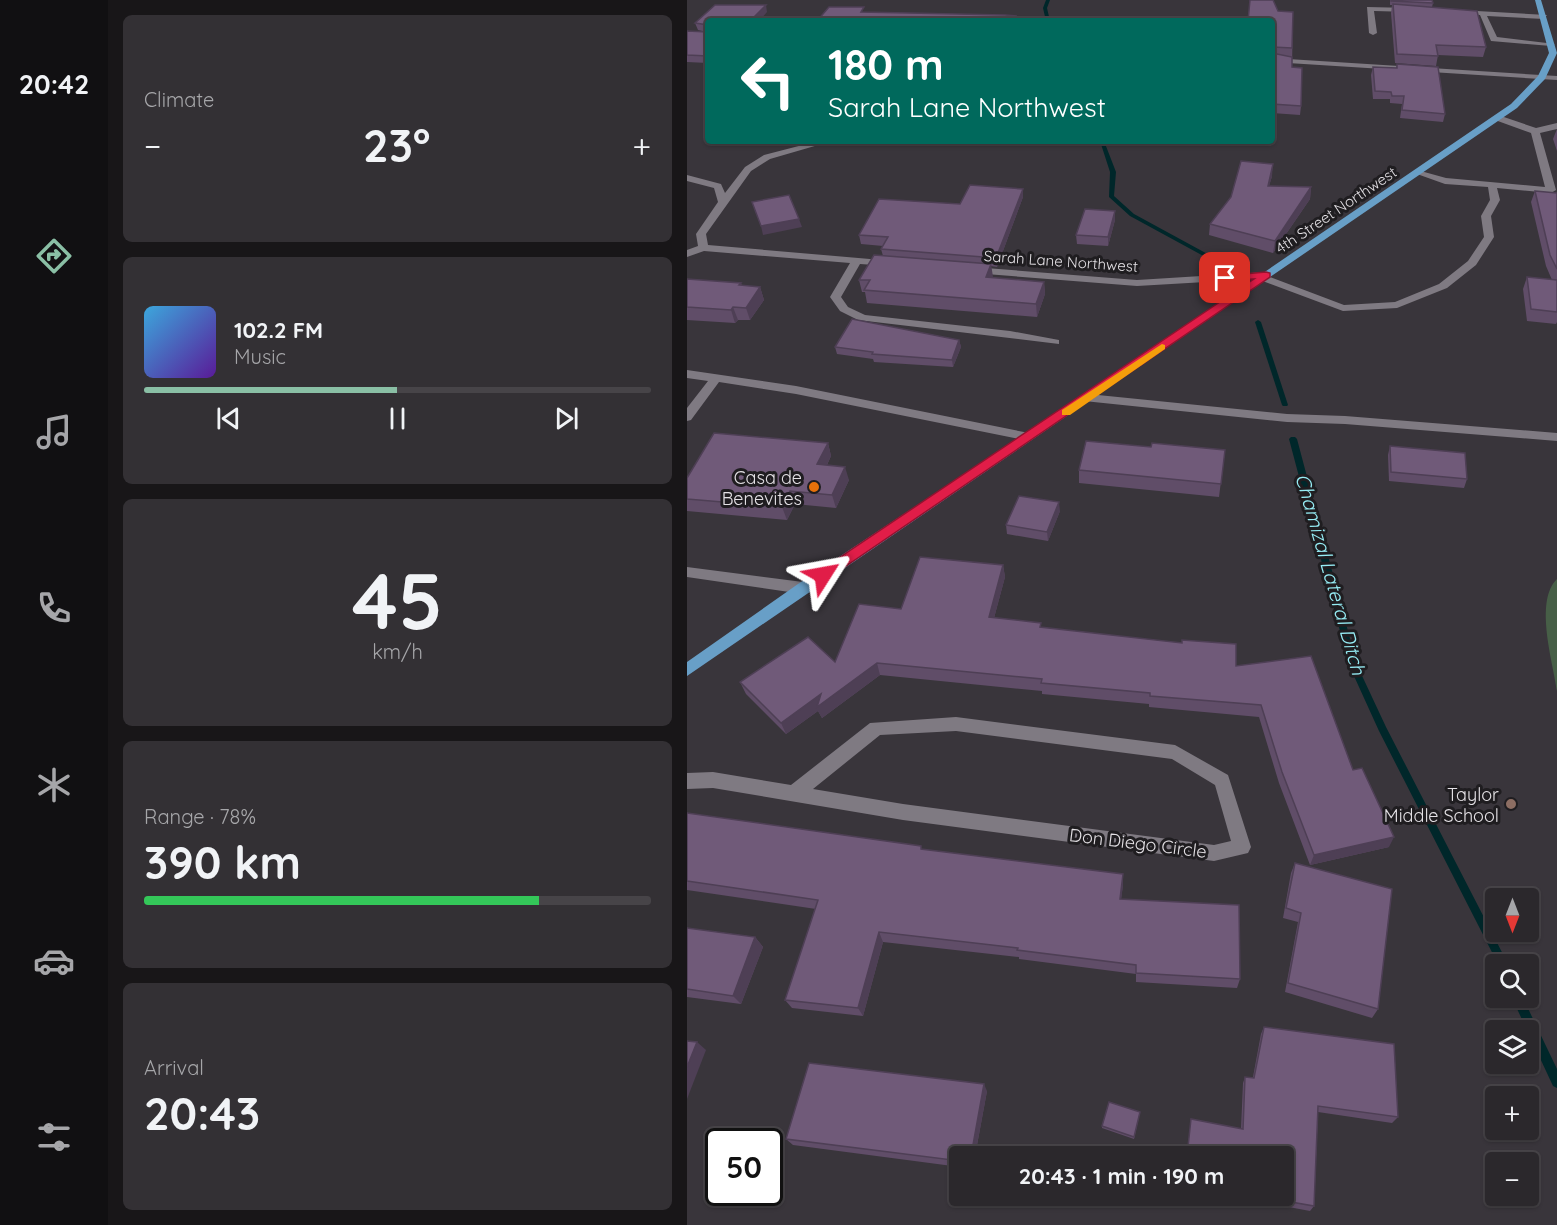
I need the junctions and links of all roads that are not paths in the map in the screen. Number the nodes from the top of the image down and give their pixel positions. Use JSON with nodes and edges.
{"nodes":[{"id":1,"x":1538,"y":0,"type":"edge"},
{"id":2,"x":1417,"y":10,"type":"edge"},
{"id":3,"x":1450,"y":12,"type":"edge"},
{"id":4,"x":1483,"y":14,"type":"junction"},
{"id":5,"x":1544,"y":17,"type":"junction"},
{"id":6,"x":1373,"y":33,"type":"dead end"},
{"id":7,"x":1554,"y":50,"type":"edge"},
{"id":8,"x":1275,"y":60,"type":"edge"},
{"id":9,"x":1542,"y":77,"type":"junction"},
{"id":10,"x":1557,"y":78,"type":"edge"},
{"id":11,"x":1498,"y":118,"type":"junction"},
{"id":12,"x":1557,"y":126,"type":"edge"},
{"id":13,"x":1535,"y":131,"type":"junction"},
{"id":14,"x":817,"y":144,"type":"edge"},
{"id":15,"x":1420,"y":171,"type":"junction"},
{"id":16,"x":687,"y":178,"type":"edge"},
{"id":17,"x":1492,"y":186,"type":"junction"},
{"id":18,"x":723,"y":202,"type":"junction"},
{"id":19,"x":703,"y":248,"type":"junction"},
{"id":20,"x":687,"y":254,"type":"edge"},
{"id":21,"x":856,"y":261,"type":"junction"},
{"id":22,"x":903,"y":264,"type":"edge"},
{"id":23,"x":961,"y":269,"type":"edge"},
{"id":24,"x":1264,"y":277,"type":"junction"},
{"id":25,"x":1055,"y":342,"type":"dead end"},
{"id":26,"x":687,"y":374,"type":"edge"},
{"id":27,"x":716,"y":378,"type":"junction"},
{"id":28,"x":1088,"y":398,"type":"junction"},
{"id":29,"x":687,"y":417,"type":"edge"},
{"id":30,"x":1029,"y":437,"type":"junction"},
{"id":31,"x":1557,"y":437,"type":"edge"},
{"id":32,"x":687,"y":572,"type":"edge"},
{"id":33,"x":803,"y":588,"type":"junction"},
{"id":34,"x":687,"y":670,"type":"edge"},
{"id":35,"x":687,"y":781,"type":"edge"},
{"id":36,"x":796,"y":792,"type":"junction"}],
"edges":[{"from":1,"to":5,"type":"main road"},
{"from":2,"to":6,"type":"street"},
{"from":3,"to":4,"type":"street"},
{"from":4,"to":5,"type":"street"},
{"from":4,"to":7,"type":"street"},
{"from":5,"to":7,"type":"main road"},
{"from":7,"to":9,"type":"main road","name":"4th Street Northwest"},
{"from":8,"to":9,"type":"street"},
{"from":9,"to":10,"type":"street"},
{"from":9,"to":11,"type":"main road","name":"4th Street Northwest"},
{"from":11,"to":13,"type":"street"},
{"from":11,"to":15,"type":"main road","name":"4th Street Northwest"},
{"from":12,"to":13,"type":"street"},
{"from":13,"to":17,"type":"street"},
{"from":14,"to":18,"type":"street"},
{"from":15,"to":17,"type":"street"},
{"from":15,"to":24,"type":"main road","name":"4th Street Northwest"},
{"from":16,"to":18,"type":"street"},
{"from":17,"to":24,"type":"street"},
{"from":18,"to":19,"type":"street"},
{"from":19,"to":20,"type":"street"},
{"from":19,"to":21,"type":"street"},
{"from":21,"to":22,"type":"street"},
{"from":21,"to":25,"type":"street"},
{"from":23,"to":24,"type":"street","name":"Sarah Lane Northwest"},
{"from":24,"to":28,"type":"main road","name":"4th Street Northwest"},
{"from":26,"to":27,"type":"street"},
{"from":27,"to":29,"type":"street"},
{"from":27,"to":30,"type":"street"},
{"from":28,"to":30,"type":"main road","name":"4th Street Northwest"},
{"from":28,"to":31,"type":"street"},
{"from":30,"to":33,"type":"main road","name":"4th Street Northwest"},
{"from":32,"to":33,"type":"street"},
{"from":33,"to":34,"type":"main road","name":"4th Street Northwest"},
{"from":35,"to":36,"type":"street","name":"Don Diego Circle"},
{"from":36,"to":36,"type":"street","name":"Don Diego Circle"}]}
